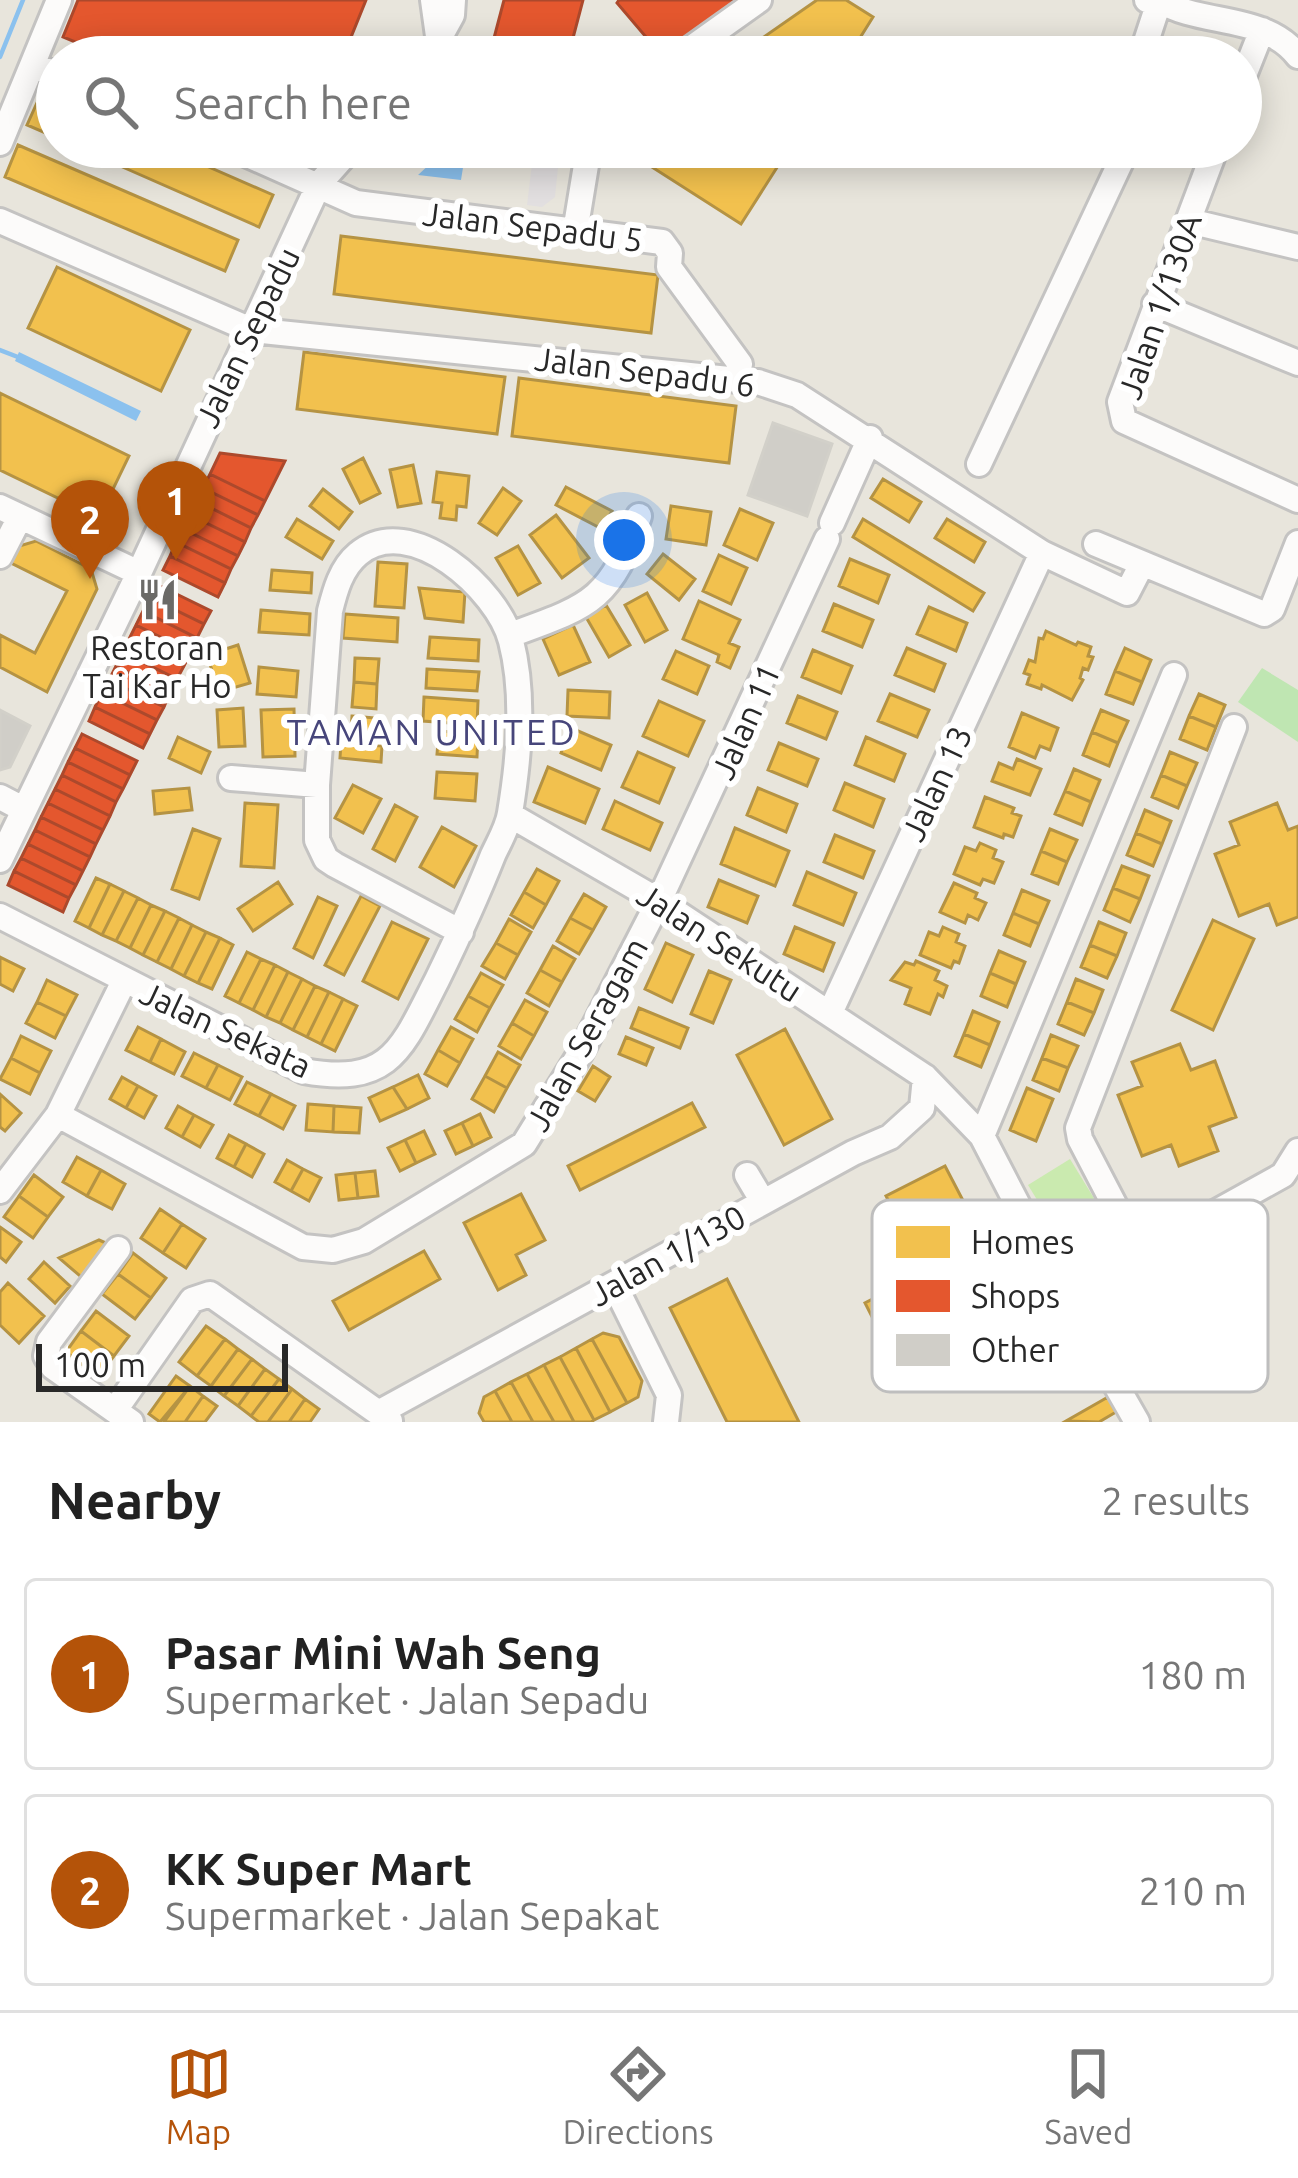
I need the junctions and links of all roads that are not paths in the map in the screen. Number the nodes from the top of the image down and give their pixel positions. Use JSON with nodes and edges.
{"nodes":[{"id":1,"x":59,"y":0,"type":"edge"},
{"id":2,"x":433,"y":0,"type":"edge"},
{"id":3,"x":453,"y":0,"type":"edge"},
{"id":4,"x":759,"y":0,"type":"edge"},
{"id":5,"x":1155,"y":1,"type":"edge"},
{"id":6,"x":1262,"y":30,"type":"junction"},
{"id":7,"x":52,"y":36,"type":"edge"},
{"id":8,"x":434,"y":36,"type":"edge"},
{"id":9,"x":440,"y":36,"type":"edge"},
{"id":10,"x":708,"y":36,"type":"edge"},
{"id":11,"x":1146,"y":36,"type":"edge"},
{"id":12,"x":1260,"y":36,"type":"edge"},
{"id":13,"x":1298,"y":56,"type":"edge"},
{"id":14,"x":36,"y":85,"type":"edge"},
{"id":15,"x":0,"y":143,"type":"edge"},
{"id":16,"x":281,"y":168,"type":"edge"},
{"id":17,"x":333,"y":168,"type":"edge"},
{"id":18,"x":586,"y":168,"type":"edge"},
{"id":19,"x":1118,"y":168,"type":"edge"},
{"id":20,"x":1208,"y":168,"type":"edge"},
{"id":21,"x":319,"y":184,"type":"junction"},
{"id":22,"x":1189,"y":220,"type":"junction"},
{"id":23,"x":0,"y":221,"type":"edge"},
{"id":24,"x":575,"y":232,"type":"junction"},
{"id":25,"x":1298,"y":247,"type":"edge"},
{"id":26,"x":1155,"y":304,"type":"junction"},
{"id":27,"x":251,"y":330,"type":"junction"},
{"id":28,"x":1298,"y":363,"type":"edge"},
{"id":29,"x":736,"y":378,"type":"junction"},
{"id":30,"x":870,"y":438,"type":"junction"},
{"id":31,"x":979,"y":464,"type":"dead end"},
{"id":32,"x":1298,"y":500,"type":"edge"},
{"id":33,"x":10,"y":512,"type":"edge"},
{"id":34,"x":639,"y":517,"type":"dead end"},
{"id":35,"x":1298,"y":543,"type":"edge"},
{"id":36,"x":1096,"y":544,"type":"dead end"},
{"id":37,"x":1042,"y":553,"type":"junction"},
{"id":38,"x":0,"y":556,"type":"edge"},
{"id":39,"x":1142,"y":563,"type":"junction"},
{"id":40,"x":139,"y":573,"type":"junction"},
{"id":41,"x":510,"y":635,"type":"junction"},
{"id":42,"x":1174,"y":675,"type":"dead end"},
{"id":43,"x":1234,"y":727,"type":"dead end"},
{"id":44,"x":230,"y":778,"type":"dead end"},
{"id":45,"x":317,"y":785,"type":"junction"},
{"id":46,"x":12,"y":803,"type":"edge"},
{"id":47,"x":511,"y":815,"type":"junction"},
{"id":48,"x":0,"y":860,"type":"edge"},
{"id":49,"x":659,"y":902,"type":"junction"},
{"id":50,"x":0,"y":916,"type":"edge"},
{"id":51,"x":461,"y":932,"type":"junction"},
{"id":52,"x":124,"y":981,"type":"junction"},
{"id":53,"x":830,"y":1013,"type":"junction"},
{"id":54,"x":925,"y":1076,"type":"junction"},
{"id":55,"x":58,"y":1115,"type":"junction"},
{"id":56,"x":982,"y":1136,"type":"junction"},
{"id":57,"x":1298,"y":1150,"type":"edge"},
{"id":58,"x":747,"y":1174,"type":"dead end"},
{"id":59,"x":0,"y":1191,"type":"edge"},
{"id":60,"x":1015,"y":1200,"type":"edge"},
{"id":61,"x":1112,"y":1200,"type":"edge"},
{"id":62,"x":1238,"y":1200,"type":"edge"},
{"id":63,"x":764,"y":1202,"type":"junction"},
{"id":64,"x":118,"y":1249,"type":"dead end"},
{"id":65,"x":614,"y":1284,"type":"junction"},
{"id":66,"x":1120,"y":1392,"type":"edge"},
{"id":67,"x":123,"y":1416,"type":"edge"},
{"id":68,"x":386,"y":1417,"type":"edge"},
{"id":69,"x":666,"y":1422,"type":"edge"},
{"id":70,"x":1137,"y":1422,"type":"edge"}],
"edges":[{"from":1,"to":7,"type":"street"},
{"from":2,"to":8,"type":"street"},
{"from":3,"to":9,"type":"street"},
{"from":4,"to":10,"type":"street"},
{"from":5,"to":6,"type":"street"},
{"from":5,"to":11,"type":"street"},
{"from":6,"to":12,"type":"street"},
{"from":6,"to":13,"type":"street"},
{"from":14,"to":15,"type":"street"},
{"from":16,"to":21,"type":"street","name":"Jalan Sepadu 5"},
{"from":17,"to":21,"type":"street","name":"Jalan Sepadu"},
{"from":18,"to":24,"type":"street"},
{"from":19,"to":31,"type":"street"},
{"from":20,"to":22,"type":"street","name":"Jalan 1/130A"},
{"from":21,"to":24,"type":"street","name":"Jalan Sepadu 5"},
{"from":21,"to":27,"type":"street","name":"Jalan Sepadu"},
{"from":22,"to":25,"type":"street"},
{"from":22,"to":26,"type":"street","name":"Jalan 1/130A"},
{"from":23,"to":27,"type":"street","name":"Jalan Sepadu 6"},
{"from":24,"to":29,"type":"street","name":"Jalan Sepadu 5"},
{"from":26,"to":28,"type":"street"},
{"from":26,"to":32,"type":"street","name":"Jalan 1/130A"},
{"from":27,"to":29,"type":"street","name":"Jalan Sepadu 6"},
{"from":27,"to":40,"type":"street","name":"Jalan Sepadu"},
{"from":29,"to":30,"type":"street","name":"Jalan Sepadu 6"},
{"from":30,"to":37,"type":"street","name":"Jalan Sepadu 6"},
{"from":30,"to":49,"type":"street","name":"Jalan 11"},
{"from":33,"to":38,"type":"street"},
{"from":33,"to":40,"type":"street"},
{"from":34,"to":41,"type":"street"},
{"from":35,"to":39,"type":"street"},
{"from":36,"to":39,"type":"street"},
{"from":37,"to":39,"type":"street","name":"Jalan Sepadu 6"},
{"from":37,"to":53,"type":"street","name":"Jalan 13"},
{"from":40,"to":46,"type":"street","name":"Jalan Sepadu"},
{"from":41,"to":45,"type":"street","name":"Jalan Sekata"},
{"from":41,"to":47,"type":"street","name":"Jalan Sekata"},
{"from":42,"to":56,"type":"street"},
{"from":43,"to":61,"type":"street"},
{"from":44,"to":45,"type":"street"},
{"from":45,"to":51,"type":"street","name":"Jalan Sekata"},
{"from":46,"to":48,"type":"street","name":"Jalan Sepadu"},
{"from":47,"to":49,"type":"street","name":"Jalan Sekutu"},
{"from":47,"to":51,"type":"street","name":"Jalan Sekata"},
{"from":49,"to":53,"type":"street","name":"Jalan Sekutu"},
{"from":49,"to":55,"type":"street","name":"Jalan Seragam"},
{"from":50,"to":52,"type":"street","name":"Jalan Sekata"},
{"from":51,"to":52,"type":"street","name":"Jalan Sekata"},
{"from":52,"to":55,"type":"street"},
{"from":53,"to":54,"type":"street","name":"Jalan Sekutu"},
{"from":54,"to":56,"type":"street","name":"Jalan Sekutu"},
{"from":54,"to":63,"type":"street","name":"Jalan 1/130"},
{"from":55,"to":59,"type":"street"},
{"from":56,"to":60,"type":"street","name":"Jalan Sekutu"},
{"from":57,"to":62,"type":"street"},
{"from":58,"to":63,"type":"street"},
{"from":63,"to":65,"type":"street","name":"Jalan 1/130"},
{"from":64,"to":67,"type":"street"},
{"from":65,"to":68,"type":"street","name":"Jalan 1/130"},
{"from":65,"to":69,"type":"street"},
{"from":66,"to":70,"type":"street","name":"Jalan Sekutu"},
{"from":67,"to":68,"type":"street"}]}
